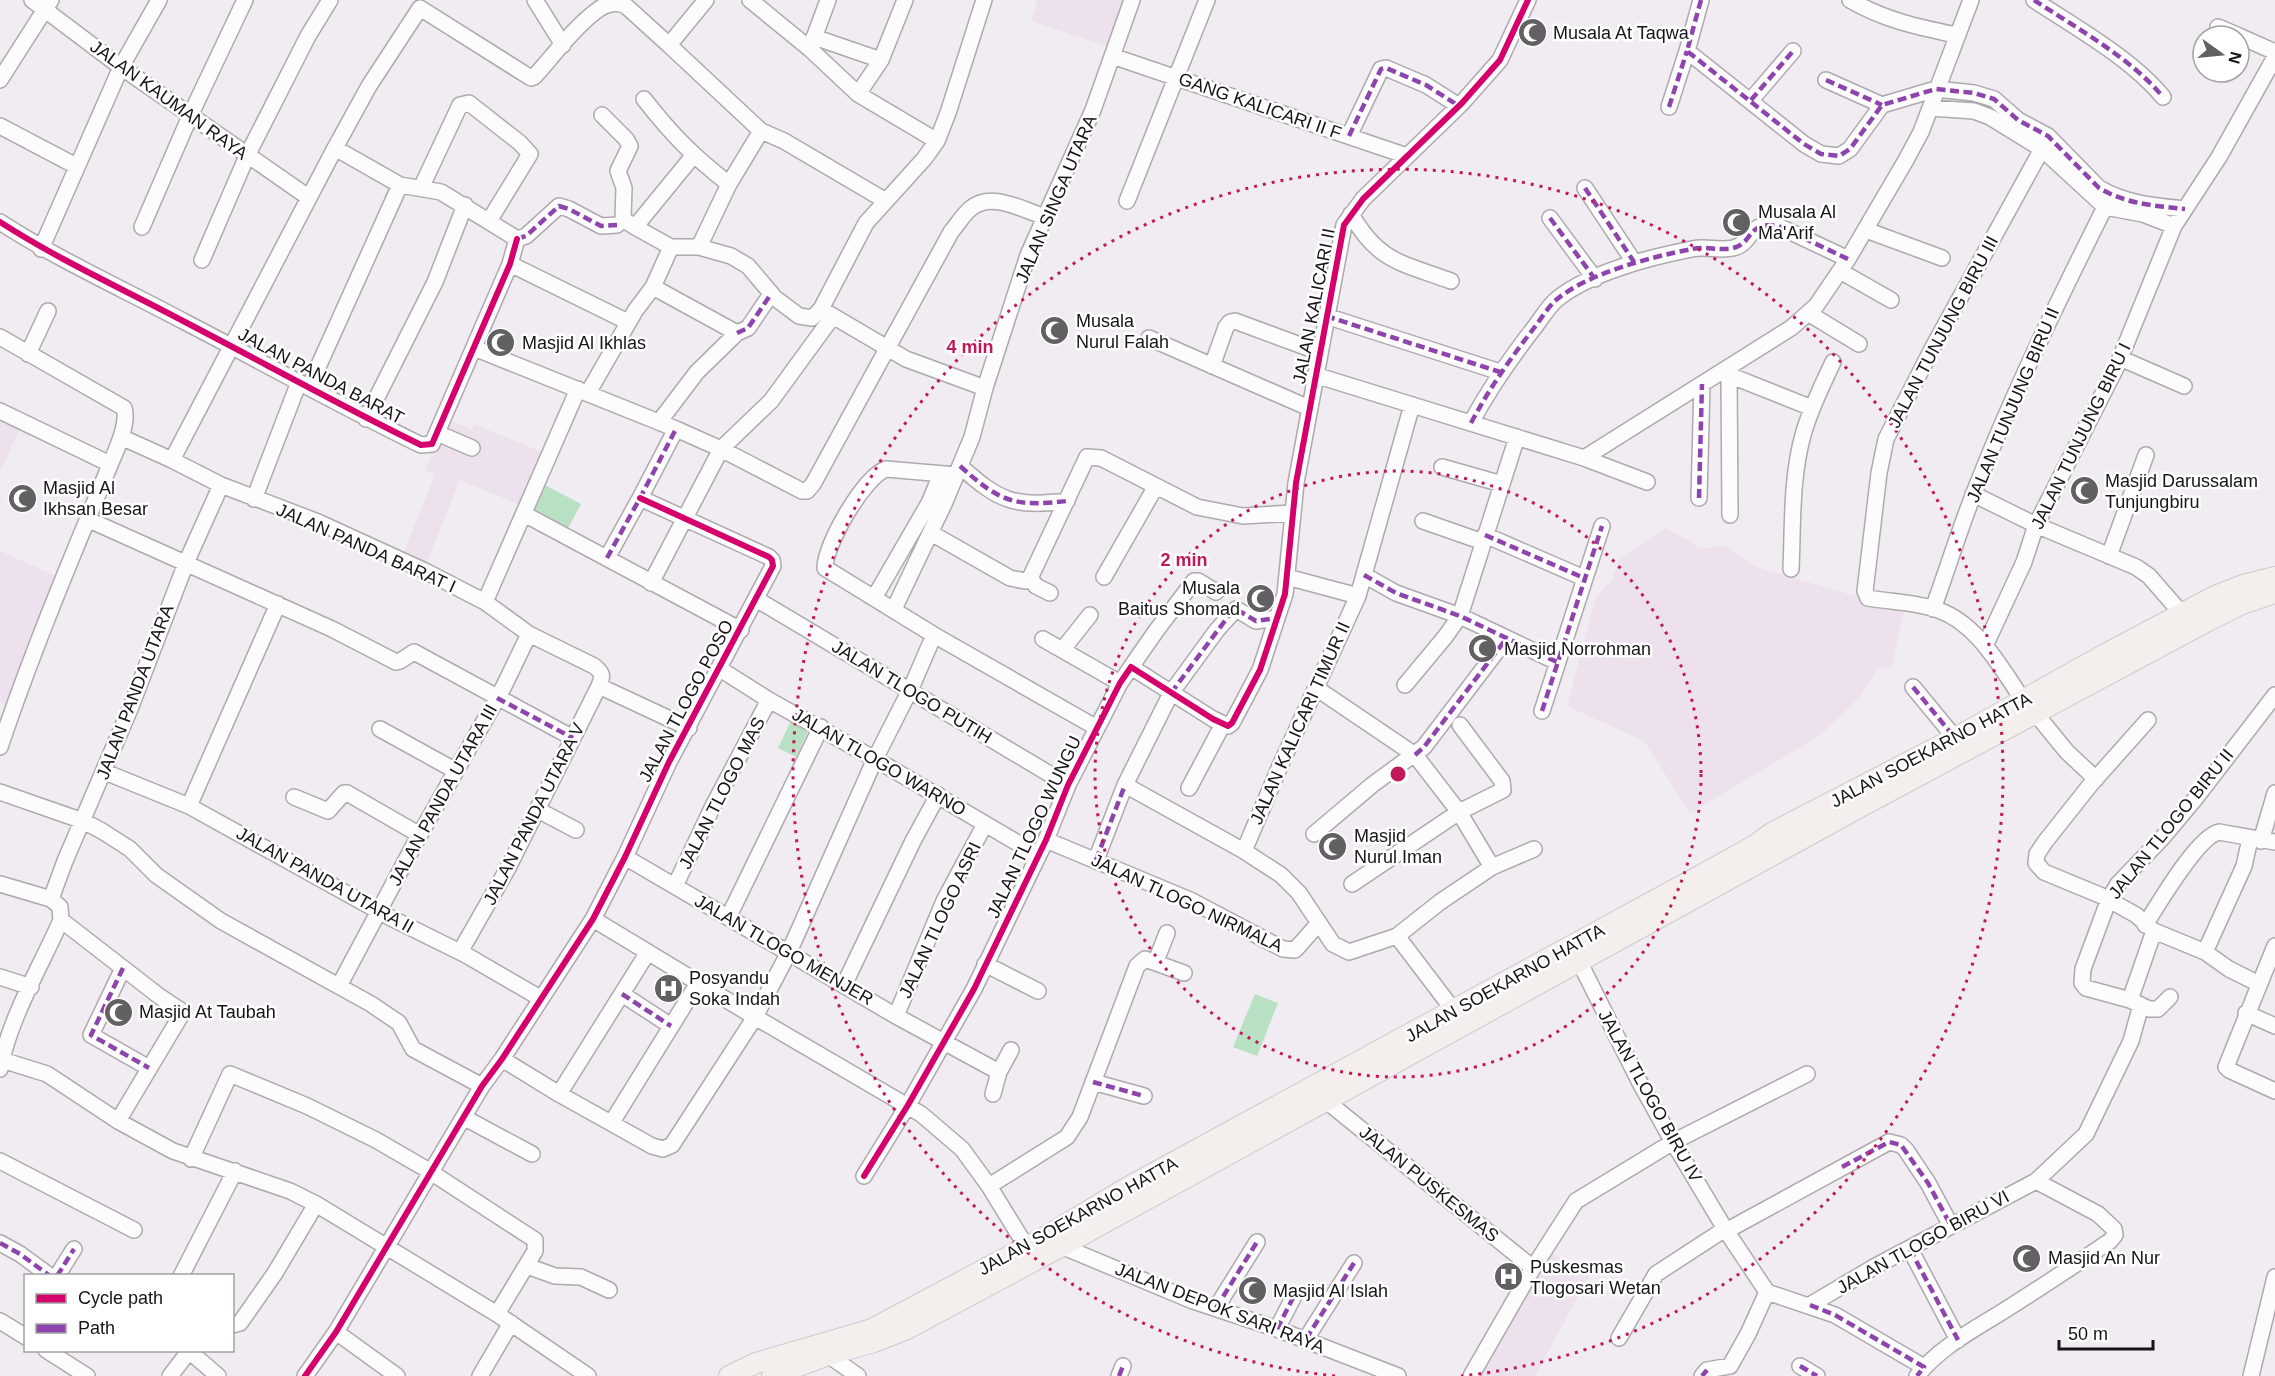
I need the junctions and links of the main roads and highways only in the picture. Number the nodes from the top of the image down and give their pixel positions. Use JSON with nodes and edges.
{"nodes":[{"id":1,"x":2275,"y":577,"type":"edge"},
{"id":2,"x":2275,"y":593,"type":"edge"},
{"id":3,"x":2030,"y":707,"type":"junction"},
{"id":4,"x":1858,"y":798,"type":"junction"},
{"id":5,"x":1458,"y":1018,"type":"junction"},
{"id":6,"x":1034,"y":1248,"type":"junction"},
{"id":7,"x":729,"y":1376,"type":"edge"},
{"id":8,"x":772,"y":1376,"type":"edge"}],
"edges":[{"from":1,"to":3,"type":"main road","name":"JALAN SOEKARNO HATTA"},
{"from":2,"to":3,"type":"main road"},
{"from":3,"to":4,"type":"main road"},
{"from":3,"to":4,"type":"main road","name":"JALAN SOEKARNO HATTA"},
{"from":4,"to":5,"type":"main road"},
{"from":4,"to":5,"type":"main road","name":"JALAN SOEKARNO HATTA"},
{"from":5,"to":6,"type":"main road","name":"JALAN SOEKARNO HATTA"},
{"from":5,"to":6,"type":"main road"},
{"from":6,"to":7,"type":"main road","name":"JALAN SOEKARNO HATTA"},
{"from":6,"to":8,"type":"main road"}]}
